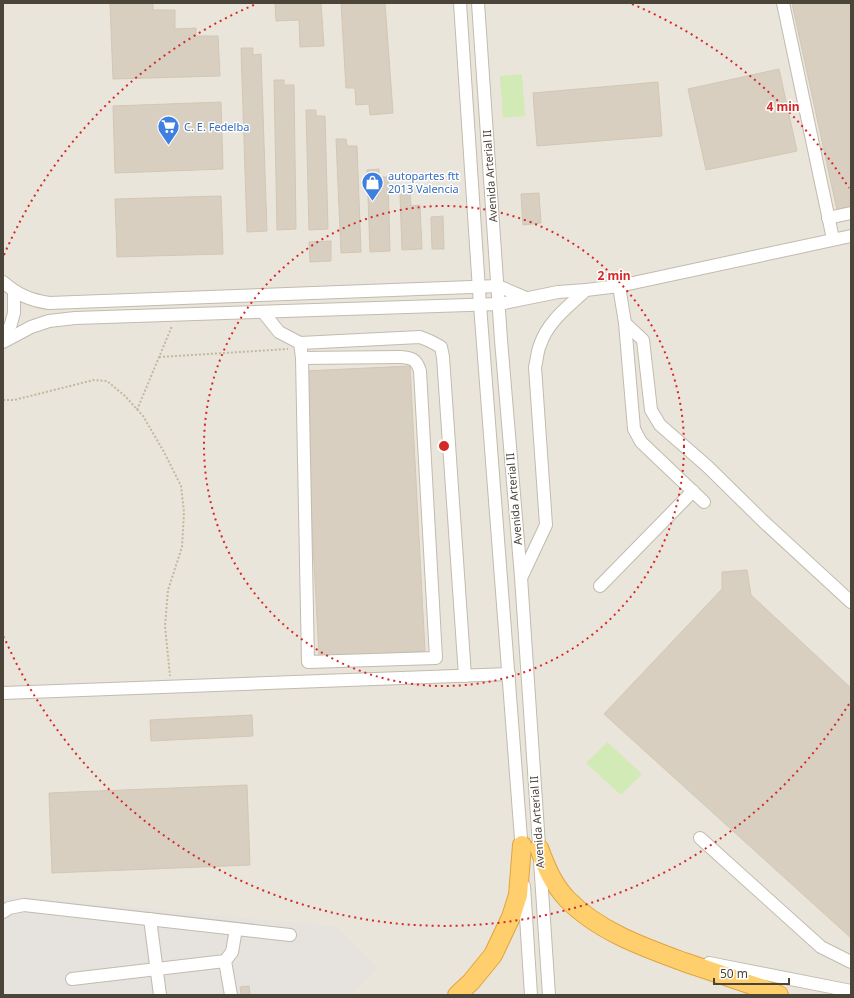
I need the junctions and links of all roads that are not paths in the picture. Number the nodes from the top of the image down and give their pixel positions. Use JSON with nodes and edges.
{"nodes":[{"id":1,"x":460,"y":3,"type":"edge"},
{"id":2,"x":478,"y":3,"type":"edge"},
{"id":3,"x":783,"y":3,"type":"edge"},
{"id":4,"x":851,"y":213,"type":"edge"},
{"id":5,"x":828,"y":218,"type":"junction"},
{"id":6,"x":851,"y":236,"type":"edge"},
{"id":7,"x":833,"y":240,"type":"junction"},
{"id":8,"x":3,"y":282,"type":"edge"},
{"id":9,"x":498,"y":286,"type":"junction"},
{"id":10,"x":619,"y":286,"type":"junction"},
{"id":11,"x":479,"y":287,"type":"junction"},
{"id":12,"x":586,"y":290,"type":"junction"},
{"id":13,"x":14,"y":292,"type":"junction"},
{"id":14,"x":526,"y":298,"type":"junction"},
{"id":15,"x":499,"y":304,"type":"junction"},
{"id":16,"x":480,"y":305,"type":"junction"},
{"id":17,"x":264,"y":312,"type":"junction"},
{"id":18,"x":625,"y":323,"type":"junction"},
{"id":19,"x":3,"y":342,"type":"edge"},
{"id":20,"x":301,"y":350,"type":"junction"},
{"id":21,"x":693,"y":491,"type":"junction"},
{"id":22,"x":704,"y":502,"type":"dead end"},
{"id":23,"x":521,"y":577,"type":"junction"},
{"id":24,"x":600,"y":586,"type":"dead end"},
{"id":25,"x":851,"y":602,"type":"edge"},
{"id":26,"x":509,"y":674,"type":"junction"},
{"id":27,"x":466,"y":676,"type":"junction"},
{"id":28,"x":3,"y":693,"type":"edge"},
{"id":29,"x":700,"y":838,"type":"dead end"},
{"id":30,"x":530,"y":847,"type":"junction"},
{"id":31,"x":3,"y":912,"type":"edge"},
{"id":32,"x":150,"y":919,"type":"junction"},
{"id":33,"x":236,"y":929,"type":"junction"},
{"id":34,"x":290,"y":935,"type":"dead end"},
{"id":35,"x":662,"y":954,"type":"junction"},
{"id":36,"x":226,"y":961,"type":"junction"},
{"id":37,"x":851,"y":962,"type":"edge"},
{"id":38,"x":156,"y":970,"type":"junction"},
{"id":39,"x":72,"y":979,"type":"dead end"},
{"id":40,"x":851,"y":991,"type":"edge"},
{"id":41,"x":160,"y":995,"type":"edge"},
{"id":42,"x":230,"y":995,"type":"edge"},
{"id":43,"x":457,"y":995,"type":"edge"},
{"id":44,"x":531,"y":995,"type":"edge"},
{"id":45,"x":549,"y":995,"type":"edge"},
{"id":46,"x":780,"y":995,"type":"edge"}],
"edges":[{"from":1,"to":11,"type":"street","name":"Avenida Arterial II"},
{"from":2,"to":9,"type":"street","name":"Avenida Arterial II"},
{"from":3,"to":5,"type":"street"},
{"from":4,"to":5,"type":"street"},
{"from":5,"to":7,"type":"street"},
{"from":6,"to":7,"type":"street"},
{"from":7,"to":10,"type":"street"},
{"from":8,"to":13,"type":"street"},
{"from":9,"to":11,"type":"street"},
{"from":9,"to":14,"type":"street"},
{"from":9,"to":15,"type":"street","name":"Avenida Arterial II"},
{"from":10,"to":12,"type":"street"},
{"from":10,"to":18,"type":"street"},
{"from":11,"to":13,"type":"street"},
{"from":11,"to":16,"type":"street","name":"Avenida Arterial II"},
{"from":12,"to":14,"type":"street"},
{"from":12,"to":23,"type":"street"},
{"from":13,"to":19,"type":"street"},
{"from":14,"to":15,"type":"street"},
{"from":15,"to":16,"type":"street"},
{"from":15,"to":23,"type":"street","name":"Avenida Arterial II"},
{"from":16,"to":17,"type":"street"},
{"from":16,"to":26,"type":"street","name":"Avenida Arterial II"},
{"from":17,"to":19,"type":"street"},
{"from":17,"to":20,"type":"street"},
{"from":18,"to":21,"type":"street"},
{"from":18,"to":25,"type":"street"},
{"from":20,"to":20,"type":"street"},
{"from":20,"to":27,"type":"street"},
{"from":21,"to":22,"type":"street"},
{"from":21,"to":24,"type":"street"},
{"from":23,"to":30,"type":"street","name":"Avenida Arterial II"},
{"from":26,"to":27,"type":"street"},
{"from":26,"to":30,"type":"street","name":"Avenida Arterial II"},
{"from":27,"to":28,"type":"street"},
{"from":29,"to":37,"type":"street"},
{"from":30,"to":35,"type":"highway"},
{"from":30,"to":43,"type":"highway"},
{"from":30,"to":44,"type":"street","name":"Avenida Arterial II"},
{"from":30,"to":45,"type":"street","name":"Avenida Arterial II"},
{"from":31,"to":32,"type":"street"},
{"from":32,"to":33,"type":"street"},
{"from":32,"to":38,"type":"street"},
{"from":33,"to":34,"type":"street"},
{"from":33,"to":36,"type":"street"},
{"from":35,"to":40,"type":"street"},
{"from":35,"to":46,"type":"highway"},
{"from":36,"to":38,"type":"street"},
{"from":36,"to":42,"type":"street"},
{"from":38,"to":39,"type":"street"},
{"from":38,"to":41,"type":"street"}]}
